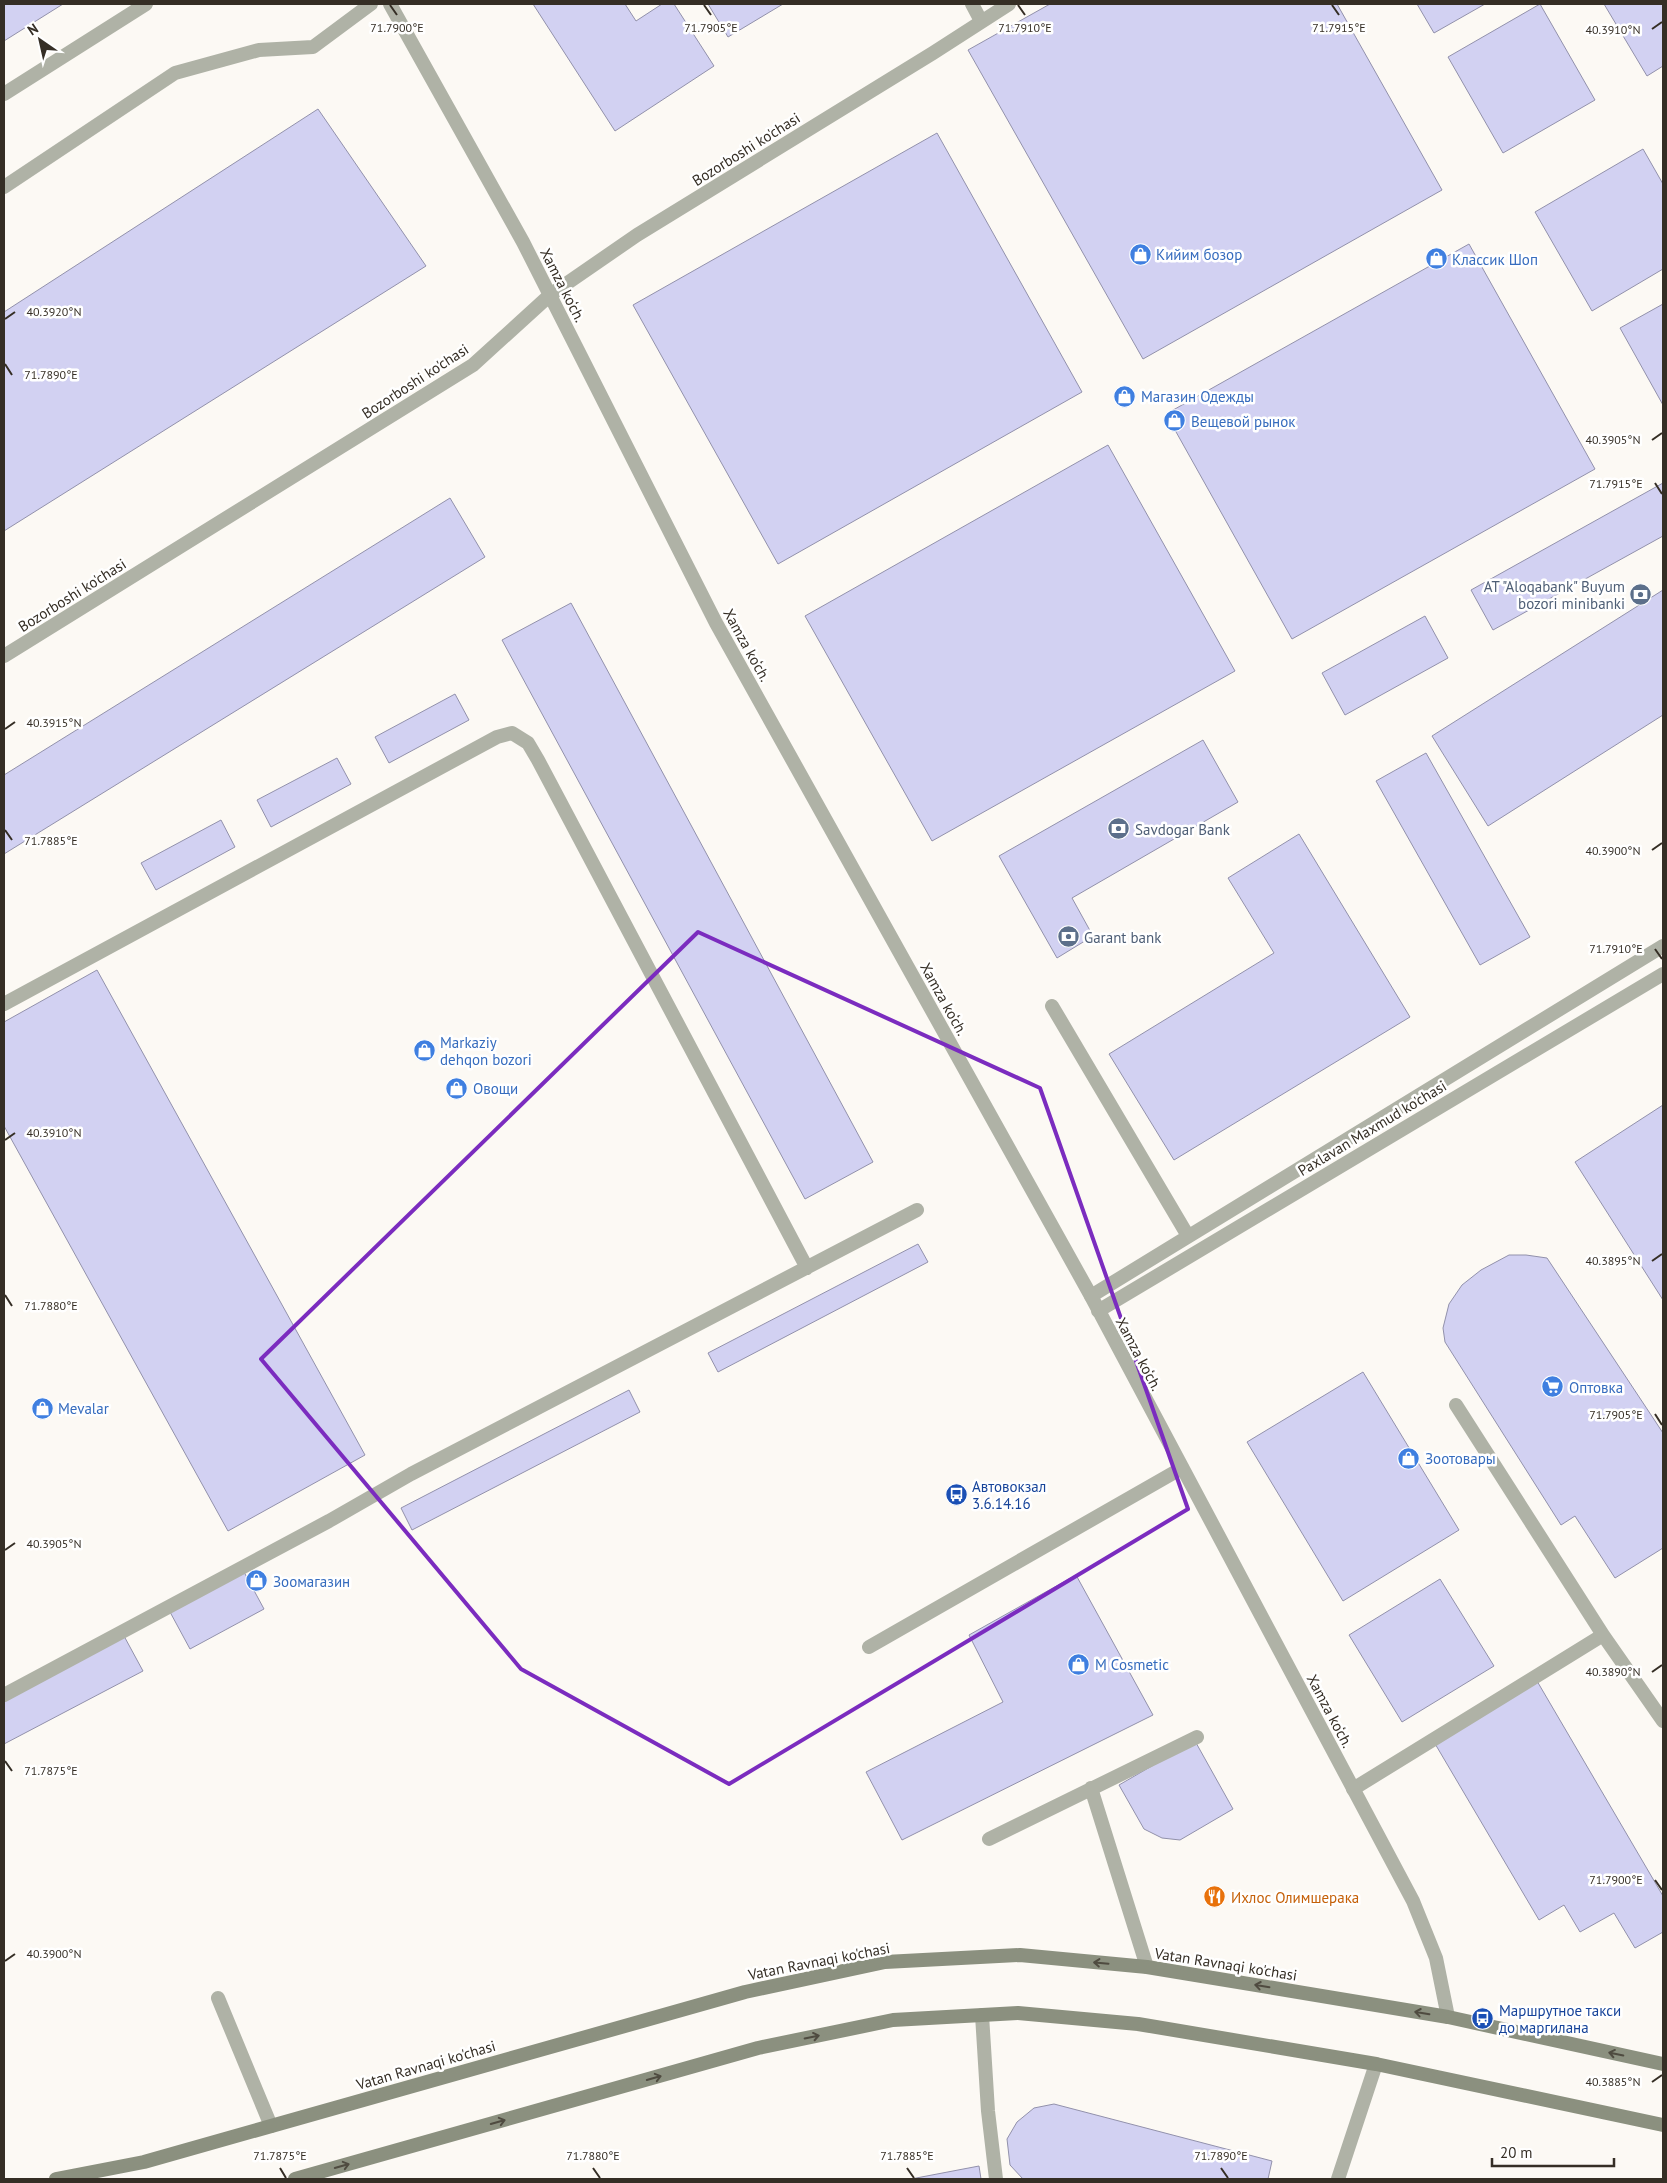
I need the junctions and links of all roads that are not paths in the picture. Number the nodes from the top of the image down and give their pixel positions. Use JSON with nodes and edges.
{"nodes":[{"id":1,"x":146,"y":4,"type":"edge"},
{"id":2,"x":371,"y":4,"type":"edge"},
{"id":3,"x":390,"y":4,"type":"edge"},
{"id":4,"x":972,"y":4,"type":"edge"},
{"id":5,"x":1009,"y":4,"type":"edge"},
{"id":6,"x":981,"y":21,"type":"junction"},
{"id":7,"x":4,"y":94,"type":"edge"},
{"id":8,"x":4,"y":187,"type":"edge"},
{"id":9,"x":550,"y":295,"type":"junction"},
{"id":10,"x":4,"y":656,"type":"edge"},
{"id":11,"x":1663,"y":946,"type":"edge"},
{"id":12,"x":1663,"y":974,"type":"edge"},
{"id":13,"x":4,"y":1004,"type":"edge"},
{"id":14,"x":1052,"y":1006,"type":"dead end"},
{"id":15,"x":917,"y":1210,"type":"dead end"},
{"id":16,"x":1188,"y":1236,"type":"junction"},
{"id":17,"x":807,"y":1268,"type":"junction"},
{"id":18,"x":1091,"y":1296,"type":"junction"},
{"id":19,"x":1098,"y":1311,"type":"junction"},
{"id":20,"x":1456,"y":1405,"type":"dead end"},
{"id":21,"x":1182,"y":1468,"type":"junction"},
{"id":22,"x":1603,"y":1635,"type":"junction"},
{"id":23,"x":869,"y":1647,"type":"dead end"},
{"id":24,"x":4,"y":1695,"type":"edge"},
{"id":25,"x":1663,"y":1721,"type":"edge"},
{"id":26,"x":1196,"y":1737,"type":"dead end"},
{"id":27,"x":1091,"y":1788,"type":"junction"},
{"id":28,"x":1353,"y":1789,"type":"junction"},
{"id":29,"x":989,"y":1839,"type":"dead end"},
{"id":30,"x":1147,"y":1967,"type":"junction"},
{"id":31,"x":218,"y":1998,"type":"dead end"},
{"id":32,"x":982,"y":2015,"type":"junction"},
{"id":33,"x":1448,"y":2017,"type":"junction"},
{"id":34,"x":1376,"y":2064,"type":"junction"},
{"id":35,"x":1663,"y":2064,"type":"edge"},
{"id":36,"x":1663,"y":2125,"type":"edge"},
{"id":37,"x":271,"y":2126,"type":"junction"},
{"id":38,"x":56,"y":2179,"type":"edge"},
{"id":39,"x":295,"y":2179,"type":"edge"},
{"id":40,"x":996,"y":2179,"type":"edge"},
{"id":41,"x":1338,"y":2179,"type":"edge"}],
"edges":[{"from":1,"to":7,"type":"street"},
{"from":2,"to":8,"type":"street"},
{"from":3,"to":9,"type":"street","name":"Xamza ko‘ch."},
{"from":4,"to":6,"type":"street"},
{"from":5,"to":6,"type":"street","name":"Bozorboshi ko'chasi"},
{"from":6,"to":9,"type":"street","name":"Bozorboshi ko'chasi"},
{"from":9,"to":10,"type":"street","name":"Bozorboshi ko'chasi"},
{"from":9,"to":18,"type":"street","name":"Xamza ko‘ch."},
{"from":11,"to":16,"type":"street"},
{"from":12,"to":19,"type":"street","name":"Paxlavan Maxmud ko'chasi"},
{"from":13,"to":17,"type":"street"},
{"from":14,"to":16,"type":"street"},
{"from":15,"to":17,"type":"street"},
{"from":16,"to":18,"type":"street"},
{"from":17,"to":24,"type":"street"},
{"from":18,"to":19,"type":"street","name":"Xamza ko‘ch."},
{"from":19,"to":21,"type":"street","name":"Xamza ko‘ch."},
{"from":20,"to":22,"type":"street"},
{"from":21,"to":23,"type":"street"},
{"from":21,"to":28,"type":"street","name":"Xamza ko‘ch."},
{"from":22,"to":25,"type":"street"},
{"from":22,"to":28,"type":"street"},
{"from":26,"to":27,"type":"street"},
{"from":27,"to":29,"type":"street"},
{"from":27,"to":30,"type":"street"},
{"from":28,"to":33,"type":"street","name":"Xamza ko‘ch."},
{"from":33,"to":30,"type":"main road","name":"Vatan Ravnaqi ko'chasi","one_way":true},
{"from":30,"to":37,"type":"main road","name":"Vatan Ravnaqi ko'chasi","one_way":true},
{"from":31,"to":37,"type":"street"},
{"from":32,"to":34,"type":"main road"},
{"from":39,"to":32,"type":"main road","one_way":true},
{"from":32,"to":40,"type":"street"},
{"from":35,"to":33,"type":"main road","name":"Vatan Ravnaqi ko'chasi","one_way":true},
{"from":34,"to":36,"type":"main road"},
{"from":34,"to":41,"type":"street"},
{"from":37,"to":38,"type":"main road","name":"Vatan Ravnaqi ko'chasi"}]}
